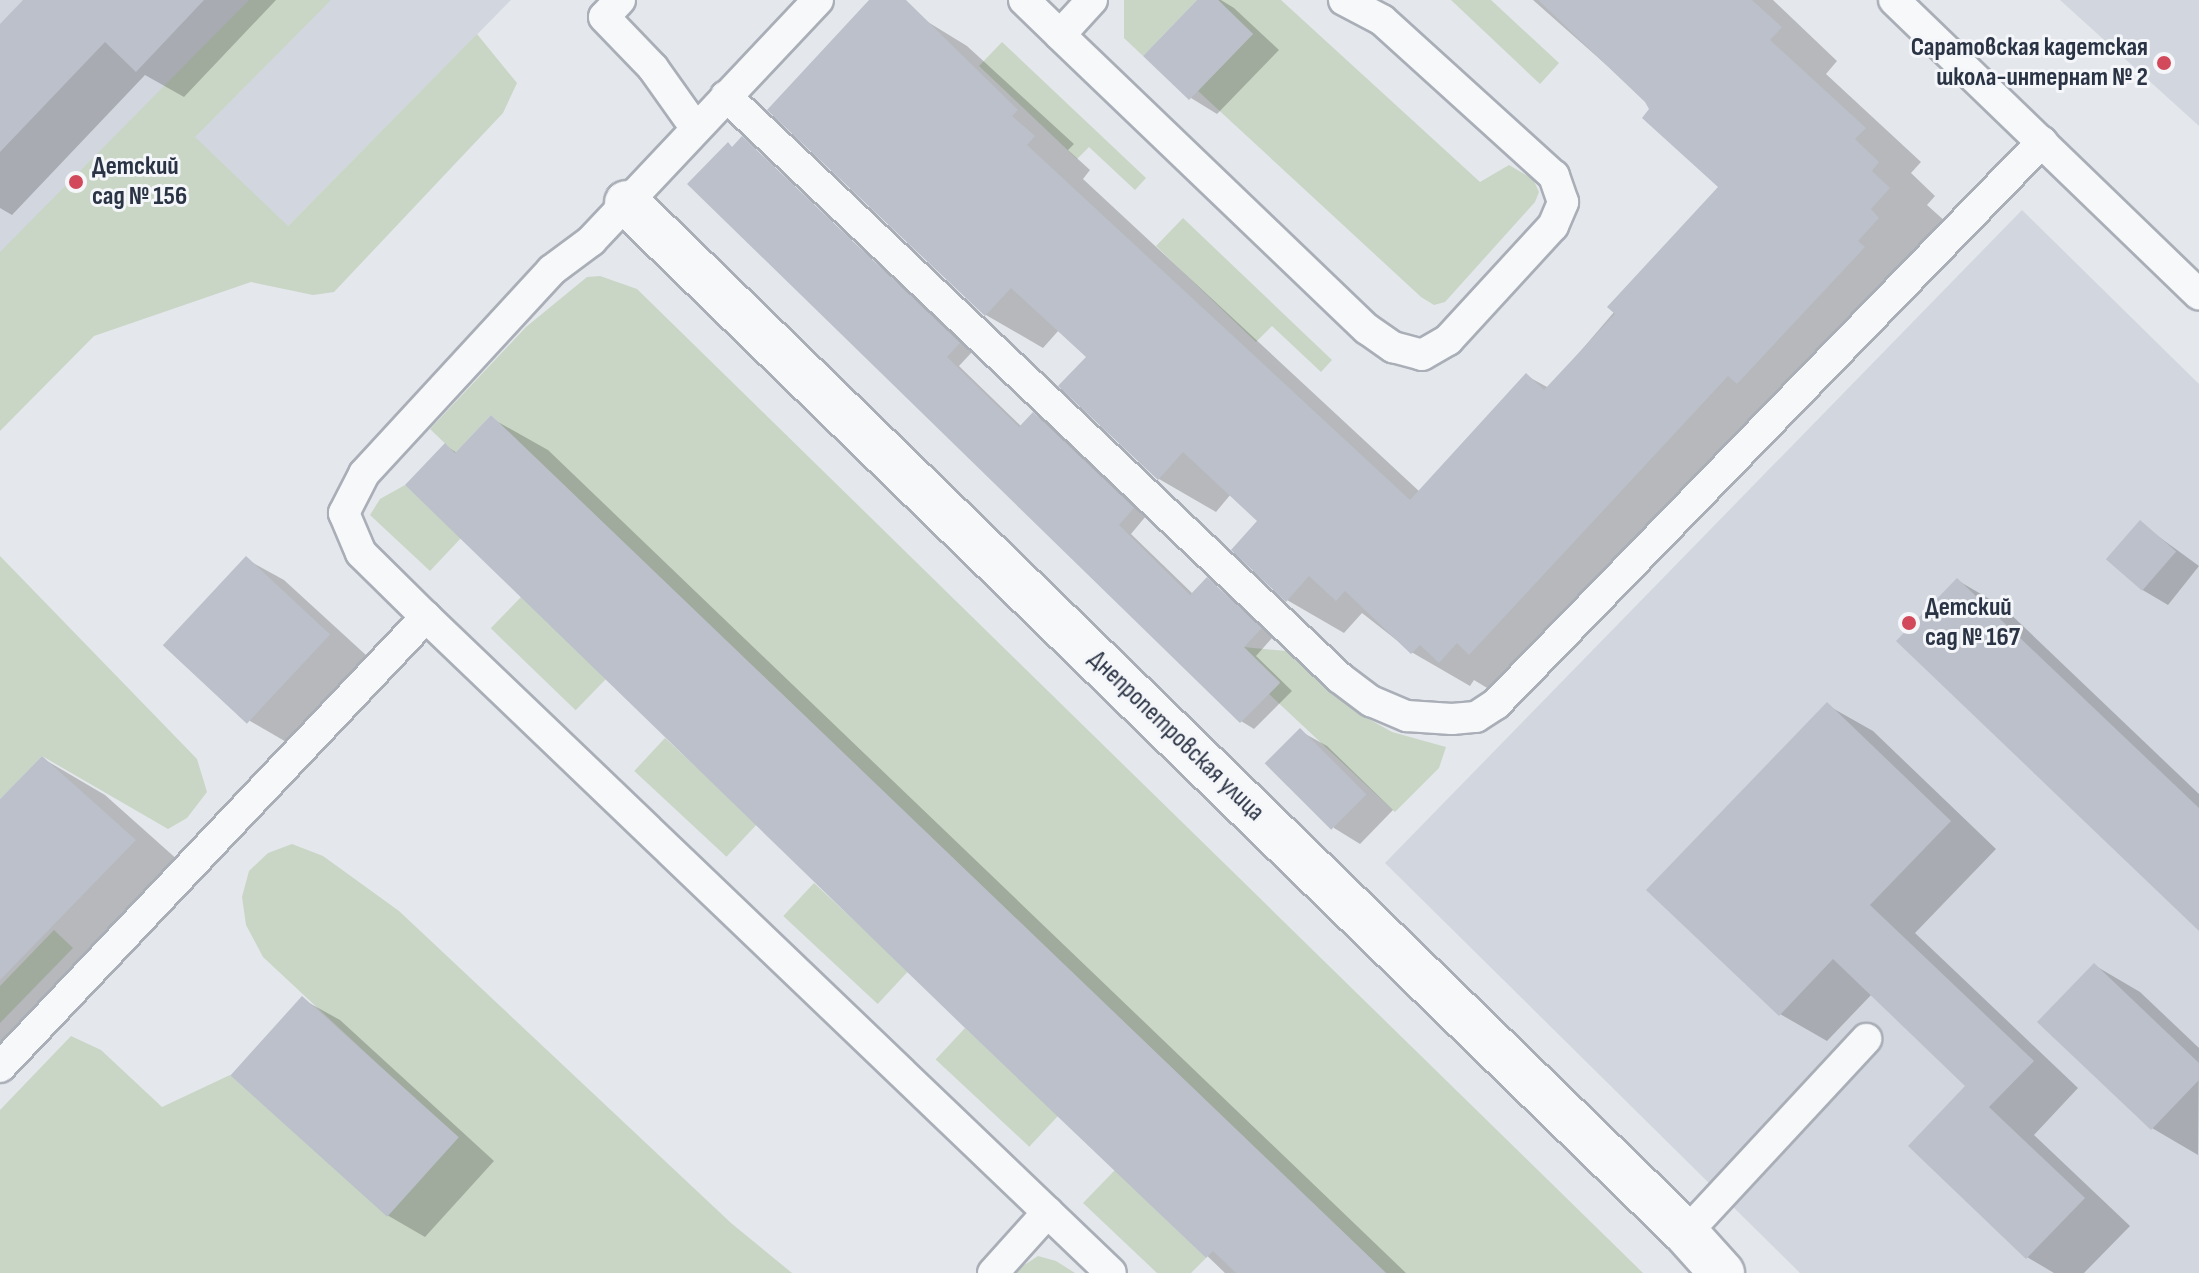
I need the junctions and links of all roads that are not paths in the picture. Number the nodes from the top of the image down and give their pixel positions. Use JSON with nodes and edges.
{"nodes":[{"id":1,"x":620,"y":0,"type":"edge"},
{"id":2,"x":818,"y":0,"type":"edge"},
{"id":3,"x":1024,"y":0,"type":"edge"},
{"id":4,"x":1092,"y":0,"type":"edge"},
{"id":5,"x":1344,"y":0,"type":"edge"},
{"id":6,"x":1894,"y":0,"type":"edge"},
{"id":7,"x":1060,"y":35,"type":"junction"},
{"id":8,"x":726,"y":96,"type":"junction"},
{"id":9,"x":695,"y":127,"type":"junction"},
{"id":10,"x":2042,"y":142,"type":"junction"},
{"id":11,"x":627,"y":203,"type":"junction"},
{"id":12,"x":2199,"y":295,"type":"edge"},
{"id":13,"x":426,"y":617,"type":"junction"},
{"id":14,"x":1866,"y":1039,"type":"dead end"},
{"id":15,"x":0,"y":1067,"type":"edge"},
{"id":16,"x":1048,"y":1212,"type":"junction"},
{"id":17,"x":1686,"y":1233,"type":"junction"},
{"id":18,"x":993,"y":1273,"type":"edge"},
{"id":19,"x":1111,"y":1273,"type":"edge"},
{"id":20,"x":1722,"y":1273,"type":"edge"}],
"edges":[{"from":1,"to":9,"type":"lane"},
{"from":2,"to":8,"type":"lane"},
{"from":3,"to":7,"type":"lane"},
{"from":4,"to":7,"type":"lane"},
{"from":5,"to":7,"type":"lane"},
{"from":6,"to":10,"type":"lane"},
{"from":8,"to":9,"type":"lane"},
{"from":8,"to":10,"type":"lane"},
{"from":9,"to":11,"type":"lane"},
{"from":10,"to":12,"type":"lane"},
{"from":11,"to":13,"type":"lane"},
{"from":11,"to":17,"type":"street","name":"Днепропетровская улица"},
{"from":13,"to":15,"type":"lane"},
{"from":13,"to":16,"type":"lane"},
{"from":14,"to":17,"type":"lane"},
{"from":16,"to":18,"type":"lane"},
{"from":16,"to":19,"type":"lane"},
{"from":17,"to":20,"type":"street","name":"Днепропетровская улица"}]}
